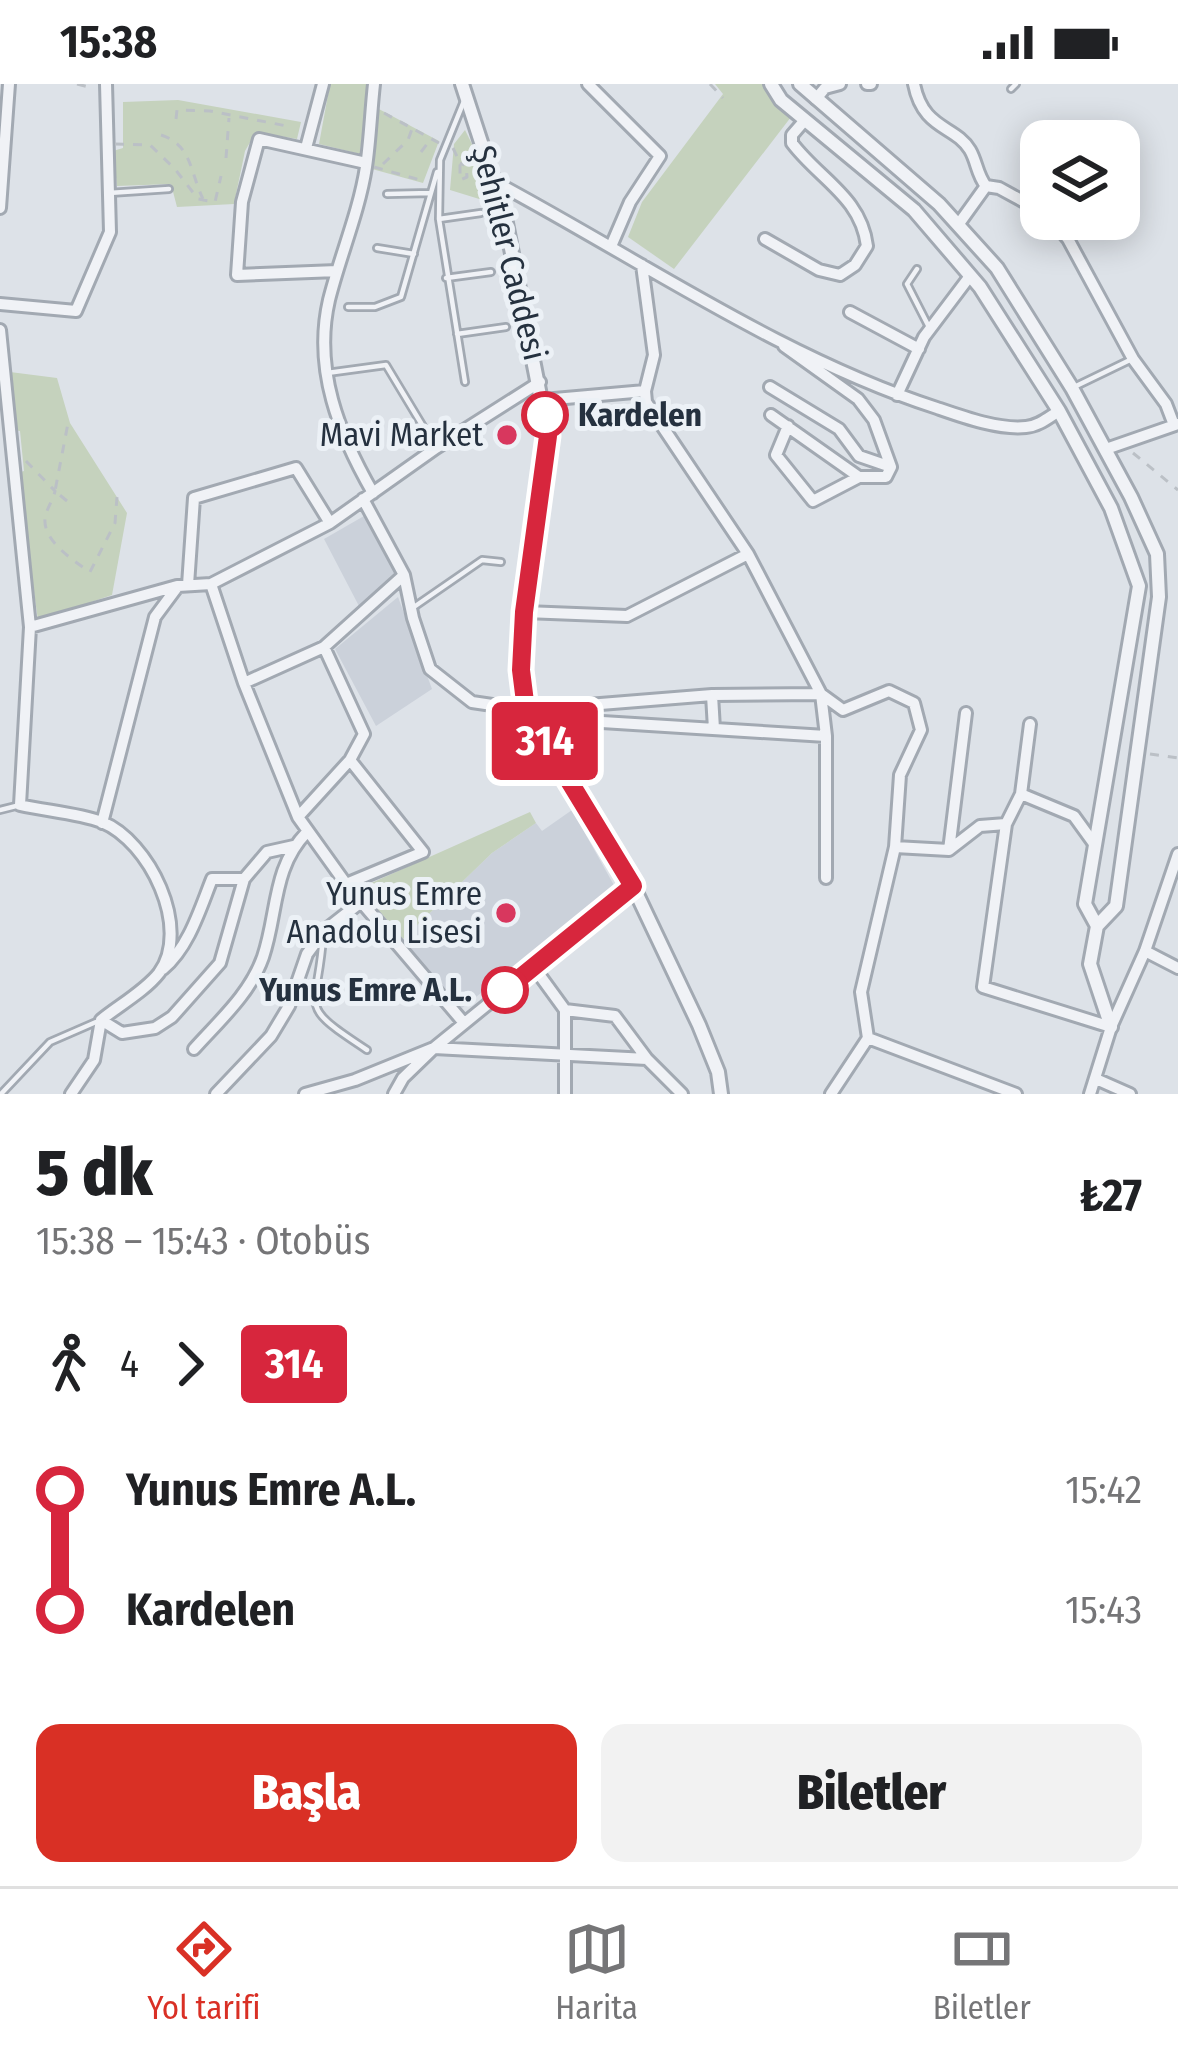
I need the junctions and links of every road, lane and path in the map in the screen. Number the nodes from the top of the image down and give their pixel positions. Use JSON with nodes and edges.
{"nodes":[{"id":1,"x":9,"y":84,"type":"edge"},
{"id":2,"x":77,"y":84,"type":"edge"},
{"id":3,"x":323,"y":84,"type":"edge"},
{"id":4,"x":374,"y":84,"type":"edge"},
{"id":5,"x":588,"y":84,"type":"edge"},
{"id":6,"x":710,"y":84,"type":"edge"},
{"id":7,"x":771,"y":84,"type":"edge"},
{"id":8,"x":800,"y":84,"type":"edge"},
{"id":9,"x":840,"y":84,"type":"edge"},
{"id":10,"x":914,"y":84,"type":"edge"},
{"id":11,"x":106,"y":88,"type":"edge"},
{"id":12,"x":464,"y":90,"type":"edge"},
{"id":13,"x":723,"y":98,"type":"dead end"},
{"id":14,"x":816,"y":98,"type":"junction"},
{"id":15,"x":371,"y":108,"type":"junction"},
{"id":16,"x":229,"y":117,"type":"junction"},
{"id":17,"x":176,"y":119,"type":"dead end"},
{"id":18,"x":805,"y":120,"type":"junction"},
{"id":19,"x":292,"y":127,"type":"dead end"},
{"id":20,"x":413,"y":127,"type":"junction"},
{"id":21,"x":160,"y":135,"type":"dead end"},
{"id":22,"x":431,"y":139,"type":"junction"},
{"id":23,"x":108,"y":144,"type":"junction"},
{"id":24,"x":307,"y":148,"type":"junction"},
{"id":25,"x":446,"y":148,"type":"junction"},
{"id":26,"x":421,"y":152,"type":"dead end"},
{"id":27,"x":226,"y":158,"type":"dead end"},
{"id":28,"x":440,"y":160,"type":"junction"},
{"id":29,"x":464,"y":162,"type":"dead end"},
{"id":30,"x":369,"y":164,"type":"junction"},
{"id":31,"x":383,"y":164,"type":"dead end"},
{"id":32,"x":416,"y":170,"type":"dead end"},
{"id":33,"x":221,"y":176,"type":"dead end"},
{"id":34,"x":415,"y":178,"type":"junction"},
{"id":35,"x":424,"y":181,"type":"dead end"},
{"id":36,"x":495,"y":182,"type":"junction"},
{"id":37,"x":986,"y":186,"type":"junction"},
{"id":38,"x":169,"y":189,"type":"dead end"},
{"id":39,"x":109,"y":193,"type":"junction"},
{"id":40,"x":387,"y":194,"type":"dead end"},
{"id":41,"x":431,"y":194,"type":"junction"},
{"id":42,"x":204,"y":200,"type":"junction"},
{"id":43,"x":1020,"y":200,"type":"edge"},
{"id":44,"x":0,"y":208,"type":"edge"},
{"id":45,"x":481,"y":213,"type":"dead end"},
{"id":46,"x":439,"y":219,"type":"junction"},
{"id":47,"x":958,"y":225,"type":"junction"},
{"id":48,"x":765,"y":239,"type":"dead end"},
{"id":49,"x":1069,"y":240,"type":"edge"},
{"id":50,"x":612,"y":244,"type":"junction"},
{"id":51,"x":377,"y":248,"type":"dead end"},
{"id":52,"x":414,"y":254,"type":"junction"},
{"id":53,"x":642,"y":265,"type":"junction"},
{"id":54,"x":917,"y":269,"type":"dead end"},
{"id":55,"x":338,"y":271,"type":"junction"},
{"id":56,"x":491,"y":272,"type":"dead end"},
{"id":57,"x":970,"y":276,"type":"junction"},
{"id":58,"x":446,"y":278,"type":"junction"},
{"id":59,"x":0,"y":304,"type":"edge"},
{"id":60,"x":348,"y":307,"type":"dead end"},
{"id":61,"x":850,"y":312,"type":"dead end"},
{"id":62,"x":506,"y":327,"type":"dead end"},
{"id":63,"x":930,"y":329,"type":"junction"},
{"id":64,"x":762,"y":330,"type":"junction"},
{"id":65,"x":0,"y":331,"type":"edge"},
{"id":66,"x":458,"y":334,"type":"junction"},
{"id":67,"x":919,"y":349,"type":"junction"},
{"id":68,"x":1132,"y":359,"type":"junction"},
{"id":69,"x":325,"y":374,"type":"junction"},
{"id":70,"x":465,"y":382,"type":"dead end"},
{"id":71,"x":540,"y":382,"type":"junction"},
{"id":72,"x":770,"y":386,"type":"dead end"},
{"id":73,"x":645,"y":391,"type":"junction"},
{"id":74,"x":1076,"y":393,"type":"junction"},
{"id":75,"x":897,"y":395,"type":"junction"},
{"id":76,"x":543,"y":400,"type":"junction"},
{"id":77,"x":1055,"y":406,"type":"junction"},
{"id":78,"x":771,"y":415,"type":"dead end"},
{"id":79,"x":69,"y":418,"type":"dead end"},
{"id":80,"x":1176,"y":425,"type":"edge"},
{"id":81,"x":788,"y":426,"type":"junction"},
{"id":82,"x":1124,"y":445,"type":"junction"},
{"id":83,"x":436,"y":448,"type":"junction"},
{"id":84,"x":1106,"y":449,"type":"junction"},
{"id":85,"x":1084,"y":458,"type":"junction"},
{"id":86,"x":13,"y":459,"type":"junction"},
{"id":87,"x":891,"y":467,"type":"junction"},
{"id":88,"x":859,"y":477,"type":"junction"},
{"id":89,"x":1178,"y":490,"type":"edge"},
{"id":90,"x":56,"y":491,"type":"junction"},
{"id":91,"x":368,"y":496,"type":"junction"},
{"id":92,"x":117,"y":497,"type":"dead end"},
{"id":93,"x":67,"y":500,"type":"dead end"},
{"id":94,"x":330,"y":523,"type":"junction"},
{"id":95,"x":748,"y":554,"type":"junction"},
{"id":96,"x":500,"y":562,"type":"dead end"},
{"id":97,"x":404,"y":574,"type":"junction"},
{"id":98,"x":211,"y":584,"type":"junction"},
{"id":99,"x":183,"y":586,"type":"junction"},
{"id":100,"x":411,"y":609,"type":"junction"},
{"id":101,"x":524,"y":612,"type":"junction"},
{"id":102,"x":29,"y":627,"type":"junction"},
{"id":103,"x":325,"y":647,"type":"junction"},
{"id":104,"x":244,"y":683,"type":"junction"},
{"id":105,"x":1122,"y":689,"type":"junction"},
{"id":106,"x":1146,"y":692,"type":"junction"},
{"id":107,"x":821,"y":694,"type":"junction"},
{"id":108,"x":712,"y":695,"type":"junction"},
{"id":109,"x":526,"y":710,"type":"junction"},
{"id":110,"x":966,"y":713,"type":"dead end"},
{"id":111,"x":1030,"y":724,"type":"dead end"},
{"id":112,"x":537,"y":728,"type":"junction"},
{"id":113,"x":714,"y":729,"type":"junction"},
{"id":114,"x":826,"y":736,"type":"junction"},
{"id":115,"x":1138,"y":752,"type":"junction"},
{"id":116,"x":1178,"y":758,"type":"edge"},
{"id":117,"x":350,"y":760,"type":"junction"},
{"id":118,"x":1021,"y":794,"type":"junction"},
{"id":119,"x":20,"y":805,"type":"junction"},
{"id":120,"x":0,"y":810,"type":"edge"},
{"id":121,"x":298,"y":817,"type":"junction"},
{"id":122,"x":102,"y":823,"type":"junction"},
{"id":123,"x":1006,"y":824,"type":"junction"},
{"id":124,"x":308,"y":832,"type":"junction"},
{"id":125,"x":1095,"y":845,"type":"junction"},
{"id":126,"x":294,"y":846,"type":"junction"},
{"id":127,"x":895,"y":847,"type":"junction"},
{"id":128,"x":949,"y":850,"type":"junction"},
{"id":129,"x":1178,"y":854,"type":"edge"},
{"id":130,"x":826,"y":878,"type":"dead end"},
{"id":131,"x":244,"y":879,"type":"junction"},
{"id":132,"x":346,"y":884,"type":"junction"},
{"id":133,"x":633,"y":886,"type":"junction"},
{"id":134,"x":361,"y":902,"type":"junction"},
{"id":135,"x":1097,"y":926,"type":"junction"},
{"id":136,"x":324,"y":931,"type":"junction"},
{"id":137,"x":1145,"y":951,"type":"junction"},
{"id":138,"x":533,"y":967,"type":"junction"},
{"id":139,"x":1178,"y":968,"type":"edge"},
{"id":140,"x":160,"y":972,"type":"junction"},
{"id":141,"x":565,"y":1010,"type":"junction"},
{"id":142,"x":101,"y":1020,"type":"junction"},
{"id":143,"x":464,"y":1023,"type":"junction"},
{"id":144,"x":1111,"y":1027,"type":"junction"},
{"id":145,"x":868,"y":1038,"type":"junction"},
{"id":146,"x":434,"y":1048,"type":"junction"},
{"id":147,"x":194,"y":1049,"type":"dead end"},
{"id":148,"x":367,"y":1050,"type":"dead end"},
{"id":149,"x":566,"y":1057,"type":"junction"},
{"id":150,"x":647,"y":1059,"type":"junction"},
{"id":151,"x":1096,"y":1079,"type":"junction"},
{"id":152,"x":1,"y":1094,"type":"edge"},
{"id":153,"x":70,"y":1094,"type":"edge"},
{"id":154,"x":216,"y":1094,"type":"edge"},
{"id":155,"x":305,"y":1094,"type":"edge"},
{"id":156,"x":394,"y":1094,"type":"edge"},
{"id":157,"x":565,"y":1094,"type":"edge"},
{"id":158,"x":682,"y":1094,"type":"edge"},
{"id":159,"x":721,"y":1094,"type":"edge"},
{"id":160,"x":830,"y":1094,"type":"edge"},
{"id":161,"x":1016,"y":1094,"type":"edge"},
{"id":162,"x":1090,"y":1094,"type":"edge"},
{"id":163,"x":1130,"y":1094,"type":"edge"}],
"edges":[{"from":1,"to":44,"type":"street"},
{"from":2,"to":11,"type":"path"},
{"from":3,"to":24,"type":"street"},
{"from":4,"to":15,"type":"street"},
{"from":5,"to":50,"type":"street"},
{"from":6,"to":13,"type":"path"},
{"from":7,"to":18,"type":"street"},
{"from":8,"to":14,"type":"street"},
{"from":9,"to":14,"type":"street"},
{"from":10,"to":37,"type":"street"},
{"from":11,"to":23,"type":"street"},
{"from":12,"to":25,"type":"lane"},
{"from":12,"to":36,"type":"street","name":"Şehitler Caddesi"},
{"from":14,"to":47,"type":"street"},
{"from":15,"to":20,"type":"path"},
{"from":15,"to":30,"type":"street"},
{"from":16,"to":17,"type":"path"},
{"from":16,"to":19,"type":"path"},
{"from":16,"to":27,"type":"path"},
{"from":18,"to":48,"type":"street"},
{"from":18,"to":57,"type":"street"},
{"from":20,"to":22,"type":"path"},
{"from":20,"to":31,"type":"path"},
{"from":21,"to":42,"type":"path"},
{"from":22,"to":25,"type":"path"},
{"from":22,"to":26,"type":"path"},
{"from":23,"to":39,"type":"street"},
{"from":23,"to":42,"type":"path"},
{"from":24,"to":30,"type":"street"},
{"from":24,"to":55,"type":"street"},
{"from":25,"to":28,"type":"lane"},
{"from":25,"to":29,"type":"path"},
{"from":28,"to":41,"type":"lane"},
{"from":28,"to":46,"type":"lane"},
{"from":30,"to":34,"type":"path"},
{"from":30,"to":55,"type":"street"},
{"from":32,"to":34,"type":"path"},
{"from":33,"to":42,"type":"path"},
{"from":34,"to":35,"type":"path"},
{"from":36,"to":50,"type":"street"},
{"from":36,"to":71,"type":"street","name":"Şehitler Caddesi"},
{"from":37,"to":43,"type":"street"},
{"from":37,"to":47,"type":"street"},
{"from":38,"to":39,"type":"lane"},
{"from":39,"to":59,"type":"street"},
{"from":40,"to":41,"type":"lane"},
{"from":41,"to":52,"type":"lane"},
{"from":45,"to":46,"type":"lane"},
{"from":46,"to":58,"type":"lane"},
{"from":47,"to":74,"type":"street"},
{"from":49,"to":68,"type":"street"},
{"from":50,"to":53,"type":"street"},
{"from":51,"to":52,"type":"lane"},
{"from":52,"to":60,"type":"lane"},
{"from":53,"to":64,"type":"street"},
{"from":53,"to":73,"type":"street"},
{"from":54,"to":63,"type":"lane"},
{"from":55,"to":69,"type":"street"},
{"from":56,"to":58,"type":"lane"},
{"from":57,"to":63,"type":"street"},
{"from":57,"to":77,"type":"street"},
{"from":58,"to":66,"type":"lane"},
{"from":61,"to":67,"type":"street"},
{"from":62,"to":66,"type":"lane"},
{"from":63,"to":67,"type":"street"},
{"from":64,"to":75,"type":"street"},
{"from":64,"to":87,"type":"street"},
{"from":65,"to":86,"type":"street"},
{"from":66,"to":70,"type":"lane"},
{"from":67,"to":75,"type":"street"},
{"from":68,"to":74,"type":"lane"},
{"from":68,"to":80,"type":"street"},
{"from":69,"to":83,"type":"lane"},
{"from":69,"to":91,"type":"street"},
{"from":71,"to":76,"type":"street","name":"Şehitler Caddesi"},
{"from":71,"to":83,"type":"street"},
{"from":72,"to":87,"type":"street"},
{"from":73,"to":76,"type":"street"},
{"from":73,"to":95,"type":"street"},
{"from":74,"to":77,"type":"street"},
{"from":74,"to":84,"type":"street"},
{"from":75,"to":77,"type":"street"},
{"from":76,"to":101,"type":"street","name":"Şehitler Caddesi"},
{"from":77,"to":85,"type":"street"},
{"from":78,"to":81,"type":"street"},
{"from":79,"to":90,"type":"path"},
{"from":80,"to":82,"type":"street"},
{"from":81,"to":88,"type":"street"},
{"from":81,"to":88,"type":"street"},
{"from":82,"to":84,"type":"street"},
{"from":82,"to":89,"type":"path"},
{"from":83,"to":91,"type":"street"},
{"from":84,"to":85,"type":"street"},
{"from":84,"to":106,"type":"street"},
{"from":85,"to":105,"type":"street"},
{"from":86,"to":90,"type":"path"},
{"from":86,"to":102,"type":"street"},
{"from":87,"to":88,"type":"street"},
{"from":90,"to":92,"type":"path"},
{"from":90,"to":93,"type":"path"},
{"from":91,"to":94,"type":"street"},
{"from":91,"to":97,"type":"street"},
{"from":94,"to":98,"type":"street"},
{"from":94,"to":99,"type":"street"},
{"from":95,"to":101,"type":"street"},
{"from":95,"to":107,"type":"street"},
{"from":96,"to":100,"type":"lane"},
{"from":97,"to":100,"type":"street"},
{"from":97,"to":103,"type":"street"},
{"from":98,"to":99,"type":"street"},
{"from":98,"to":104,"type":"street"},
{"from":99,"to":102,"type":"street"},
{"from":99,"to":122,"type":"street"},
{"from":100,"to":109,"type":"street"},
{"from":101,"to":109,"type":"street","name":"Şehitler Caddesi"},
{"from":102,"to":119,"type":"street"},
{"from":103,"to":104,"type":"street"},
{"from":103,"to":117,"type":"street"},
{"from":104,"to":121,"type":"street"},
{"from":105,"to":106,"type":"street"},
{"from":105,"to":125,"type":"street"},
{"from":106,"to":115,"type":"street"},
{"from":107,"to":108,"type":"street"},
{"from":107,"to":114,"type":"street"},
{"from":107,"to":127,"type":"street"},
{"from":108,"to":109,"type":"street"},
{"from":108,"to":113,"type":"street"},
{"from":109,"to":112,"type":"street","name":"Şehitler Caddesi"},
{"from":110,"to":128,"type":"street"},
{"from":111,"to":118,"type":"street"},
{"from":112,"to":113,"type":"street"},
{"from":112,"to":133,"type":"street","name":"Şehitler Caddesi"},
{"from":113,"to":114,"type":"street"},
{"from":114,"to":130,"type":"street"},
{"from":115,"to":116,"type":"path"},
{"from":115,"to":135,"type":"street"},
{"from":117,"to":121,"type":"street"},
{"from":117,"to":132,"type":"street"},
{"from":118,"to":123,"type":"street"},
{"from":118,"to":125,"type":"street"},
{"from":119,"to":120,"type":"lane"},
{"from":119,"to":122,"type":"street"},
{"from":121,"to":124,"type":"street"},
{"from":122,"to":140,"type":"street"},
{"from":123,"to":128,"type":"street"},
{"from":123,"to":144,"type":"street"},
{"from":124,"to":126,"type":"street"},
{"from":124,"to":132,"type":"street"},
{"from":125,"to":135,"type":"street"},
{"from":126,"to":131,"type":"street"},
{"from":126,"to":147,"type":"street"},
{"from":127,"to":128,"type":"street"},
{"from":127,"to":145,"type":"street"},
{"from":129,"to":137,"type":"street"},
{"from":131,"to":140,"type":"street"},
{"from":131,"to":142,"type":"street"},
{"from":132,"to":134,"type":"street"},
{"from":133,"to":138,"type":"street"},
{"from":133,"to":159,"type":"street","name":"Şehitler Caddesi"},
{"from":134,"to":136,"type":"street"},
{"from":134,"to":143,"type":"street"},
{"from":135,"to":144,"type":"street"},
{"from":136,"to":148,"type":"lane"},
{"from":136,"to":154,"type":"street"},
{"from":137,"to":139,"type":"street"},
{"from":137,"to":144,"type":"street"},
{"from":138,"to":141,"type":"street"},
{"from":138,"to":143,"type":"street"},
{"from":140,"to":142,"type":"street"},
{"from":141,"to":149,"type":"street"},
{"from":141,"to":150,"type":"street"},
{"from":142,"to":152,"type":"lane"},
{"from":142,"to":153,"type":"street"},
{"from":143,"to":146,"type":"street"},
{"from":144,"to":151,"type":"street"},
{"from":145,"to":160,"type":"street"},
{"from":145,"to":161,"type":"street"},
{"from":146,"to":149,"type":"street"},
{"from":146,"to":155,"type":"street"},
{"from":146,"to":156,"type":"street"},
{"from":149,"to":150,"type":"street"},
{"from":149,"to":157,"type":"street"},
{"from":150,"to":158,"type":"street"},
{"from":151,"to":162,"type":"street"},
{"from":151,"to":163,"type":"street"}]}
